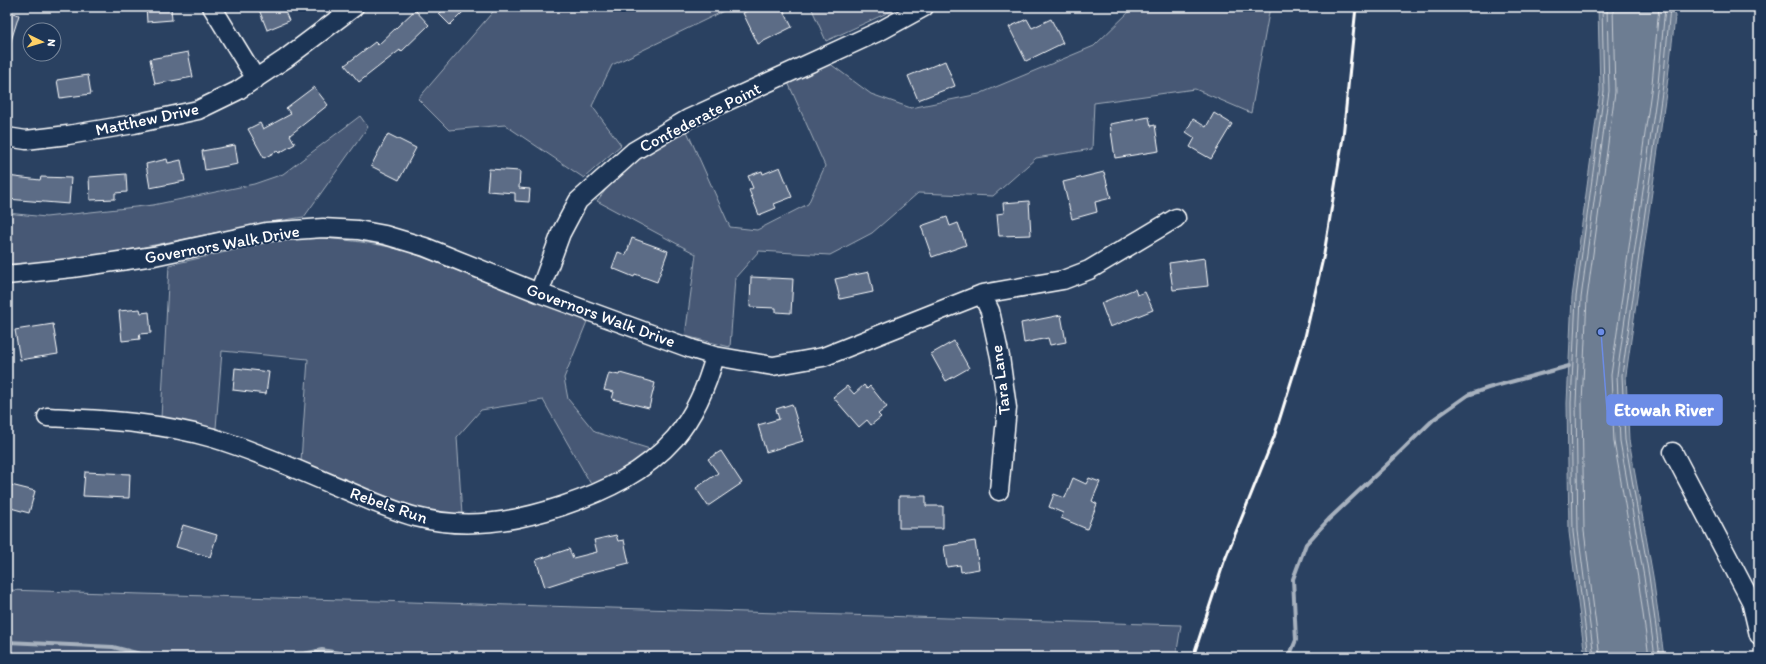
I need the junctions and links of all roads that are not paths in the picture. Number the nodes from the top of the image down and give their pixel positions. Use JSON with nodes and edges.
{"nodes":[{"id":1,"x":212,"y":7,"type":"edge"},
{"id":2,"x":354,"y":7,"type":"edge"},
{"id":3,"x":924,"y":7,"type":"edge"},
{"id":4,"x":256,"y":79,"type":"junction"},
{"id":5,"x":7,"y":137,"type":"edge"},
{"id":6,"x":1176,"y":218,"type":"dead end"},
{"id":7,"x":7,"y":275,"type":"edge"},
{"id":8,"x":539,"y":293,"type":"junction"},
{"id":9,"x":982,"y":294,"type":"junction"},
{"id":10,"x":715,"y":356,"type":"junction"},
{"id":11,"x":47,"y":417,"type":"dead end"},
{"id":12,"x":1673,"y":452,"type":"dead end"},
{"id":13,"x":999,"y":491,"type":"dead end"},
{"id":14,"x":1755,"y":600,"type":"edge"},
{"id":15,"x":1759,"y":635,"type":"edge"}],
"edges":[{"from":1,"to":4,"type":"street"},
{"from":2,"to":4,"type":"street","name":"Matthew Drive"},
{"from":3,"to":8,"type":"street","name":"Confederate Point"},
{"from":4,"to":5,"type":"street","name":"Matthew Drive"},
{"from":6,"to":9,"type":"street","name":"Governors Walk Drive"},
{"from":7,"to":8,"type":"street","name":"Governors Walk Drive"},
{"from":8,"to":10,"type":"street","name":"Governors Walk Drive"},
{"from":9,"to":10,"type":"street","name":"Governors Walk Drive"},
{"from":9,"to":13,"type":"street","name":"Tara Lane"},
{"from":10,"to":11,"type":"street","name":"Rebels Run"},
{"from":12,"to":14,"type":"street"},
{"from":14,"to":15,"type":"street"}]}
